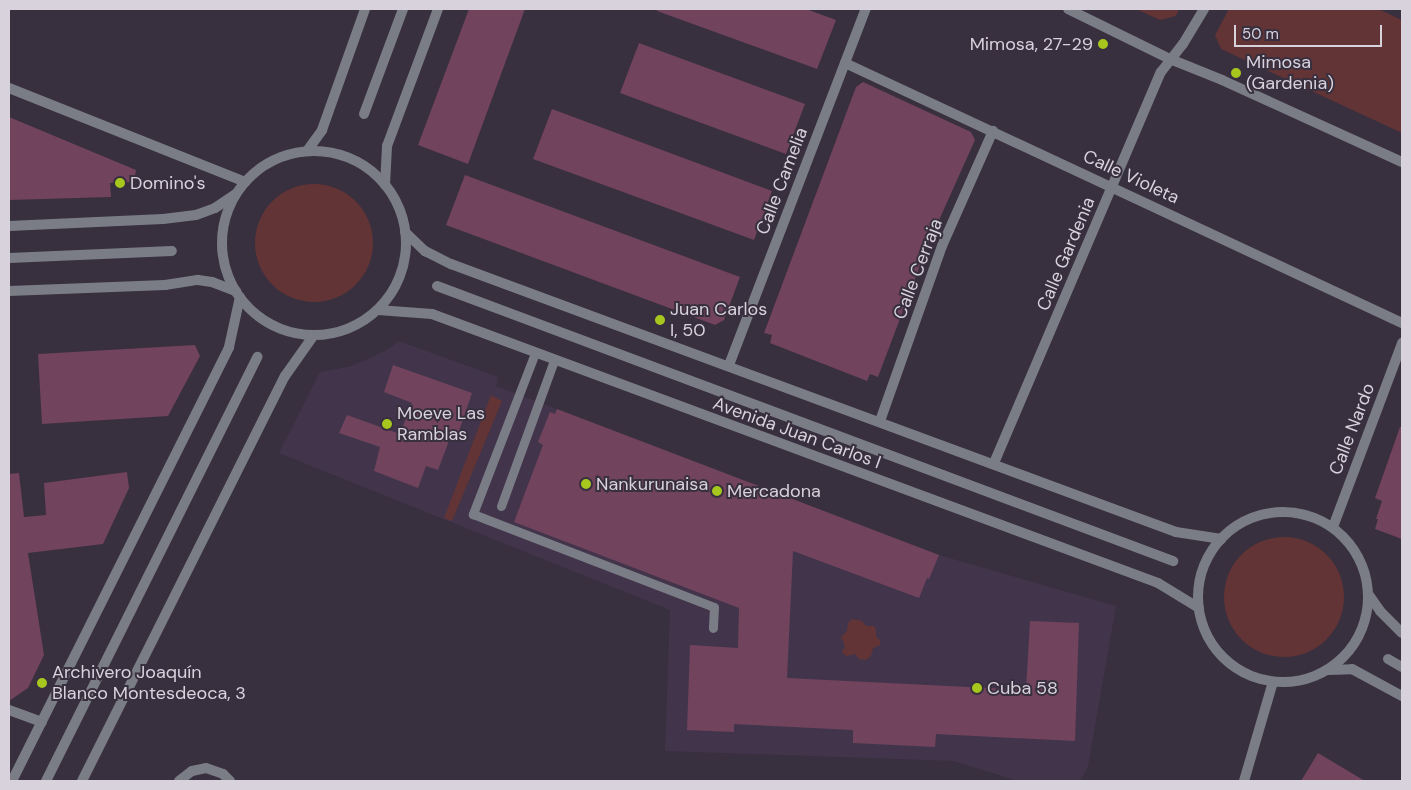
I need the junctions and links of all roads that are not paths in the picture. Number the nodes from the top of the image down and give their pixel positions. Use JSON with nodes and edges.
{"nodes":[{"id":1,"x":365,"y":9,"type":"edge"},
{"id":2,"x":403,"y":9,"type":"edge"},
{"id":3,"x":438,"y":9,"type":"edge"},
{"id":4,"x":866,"y":9,"type":"edge"},
{"id":5,"x":1068,"y":9,"type":"edge"},
{"id":6,"x":1204,"y":9,"type":"edge"},
{"id":7,"x":1170,"y":59,"type":"junction"},
{"id":8,"x":845,"y":63,"type":"junction"},
{"id":9,"x":9,"y":88,"type":"edge"},
{"id":10,"x":364,"y":114,"type":"dead end"},
{"id":11,"x":993,"y":131,"type":"junction"},
{"id":12,"x":307,"y":151,"type":"junction"},
{"id":13,"x":1402,"y":162,"type":"edge"},
{"id":14,"x":245,"y":182,"type":"junction"},
{"id":15,"x":386,"y":186,"type":"junction"},
{"id":16,"x":1113,"y":186,"type":"junction"},
{"id":17,"x":236,"y":194,"type":"junction"},
{"id":18,"x":9,"y":226,"type":"edge"},
{"id":19,"x":405,"y":232,"type":"junction"},
{"id":20,"x":172,"y":251,"type":"dead end"},
{"id":21,"x":9,"y":258,"type":"edge"},
{"id":22,"x":437,"y":286,"type":"dead end"},
{"id":23,"x":9,"y":291,"type":"edge"},
{"id":24,"x":238,"y":294,"type":"junction"},
{"id":25,"x":378,"y":310,"type":"junction"},
{"id":26,"x":1402,"y":323,"type":"edge"},
{"id":27,"x":314,"y":335,"type":"junction"},
{"id":28,"x":1402,"y":343,"type":"edge"},
{"id":29,"x":535,"y":353,"type":"junction"},
{"id":30,"x":257,"y":357,"type":"dead end"},
{"id":31,"x":554,"y":360,"type":"junction"},
{"id":32,"x":729,"y":365,"type":"junction"},
{"id":33,"x":880,"y":421,"type":"junction"},
{"id":34,"x":994,"y":463,"type":"junction"},
{"id":35,"x":502,"y":506,"type":"dead end"},
{"id":36,"x":1333,"y":527,"type":"junction"},
{"id":37,"x":1220,"y":539,"type":"junction"},
{"id":38,"x":1173,"y":561,"type":"dead end"},
{"id":39,"x":1369,"y":595,"type":"junction"},
{"id":40,"x":1199,"y":608,"type":"junction"},
{"id":41,"x":713,"y":628,"type":"dead end"},
{"id":42,"x":1402,"y":632,"type":"edge"},
{"id":43,"x":1388,"y":659,"type":"dead end"},
{"id":44,"x":1402,"y":667,"type":"edge"},
{"id":45,"x":1328,"y":670,"type":"junction"},
{"id":46,"x":1273,"y":682,"type":"junction"},
{"id":47,"x":1402,"y":696,"type":"edge"},
{"id":48,"x":9,"y":710,"type":"edge"},
{"id":49,"x":42,"y":722,"type":"junction"},
{"id":50,"x":12,"y":781,"type":"edge"},
{"id":51,"x":46,"y":781,"type":"edge"},
{"id":52,"x":82,"y":781,"type":"edge"},
{"id":53,"x":178,"y":781,"type":"edge"},
{"id":54,"x":230,"y":781,"type":"edge"},
{"id":55,"x":1244,"y":781,"type":"edge"}],
"edges":[{"from":1,"to":12,"type":"street"},
{"from":2,"to":10,"type":"street"},
{"from":3,"to":15,"type":"street"},
{"from":4,"to":8,"type":"street","name":"Calle Camelia"},
{"from":5,"to":7,"type":"street"},
{"from":6,"to":7,"type":"street","name":"Calle Gardenia"},
{"from":7,"to":13,"type":"street"},
{"from":7,"to":16,"type":"street","name":"Calle Gardenia"},
{"from":8,"to":11,"type":"street","name":"Calle Violeta"},
{"from":8,"to":32,"type":"street","name":"Calle Camelia"},
{"from":9,"to":14,"type":"street"},
{"from":11,"to":16,"type":"street","name":"Calle Violeta"},
{"from":11,"to":33,"type":"street","name":"Calle Cerraja"},
{"from":12,"to":14,"type":"street"},
{"from":12,"to":15,"type":"street"},
{"from":14,"to":17,"type":"street"},
{"from":15,"to":19,"type":"street"},
{"from":16,"to":26,"type":"street","name":"Calle Violeta"},
{"from":16,"to":34,"type":"street","name":"Calle Gardenia"},
{"from":17,"to":18,"type":"street"},
{"from":17,"to":24,"type":"street"},
{"from":19,"to":25,"type":"street"},
{"from":19,"to":32,"type":"street"},
{"from":20,"to":21,"type":"street"},
{"from":22,"to":38,"type":"street","name":"Avenida Juan Carlos I"},
{"from":23,"to":24,"type":"street"},
{"from":24,"to":27,"type":"street"},
{"from":24,"to":49,"type":"street"},
{"from":25,"to":27,"type":"street"},
{"from":25,"to":29,"type":"street","name":"Avenida Juan Carlos I"},
{"from":27,"to":52,"type":"street"},
{"from":28,"to":36,"type":"street","name":"Calle Nardo"},
{"from":29,"to":31,"type":"street","name":"Avenida Juan Carlos I"},
{"from":29,"to":41,"type":"lane"},
{"from":30,"to":51,"type":"street"},
{"from":31,"to":35,"type":"lane"},
{"from":31,"to":40,"type":"street","name":"Avenida Juan Carlos I"},
{"from":32,"to":33,"type":"street"},
{"from":33,"to":34,"type":"street"},
{"from":34,"to":37,"type":"street"},
{"from":36,"to":37,"type":"street"},
{"from":36,"to":39,"type":"street"},
{"from":37,"to":40,"type":"street"},
{"from":39,"to":42,"type":"street"},
{"from":39,"to":45,"type":"street"},
{"from":40,"to":46,"type":"street"},
{"from":43,"to":44,"type":"street"},
{"from":45,"to":46,"type":"street"},
{"from":45,"to":47,"type":"street"},
{"from":46,"to":55,"type":"street"},
{"from":48,"to":49,"type":"street"},
{"from":49,"to":50,"type":"street"},
{"from":53,"to":54,"type":"street"}]}
